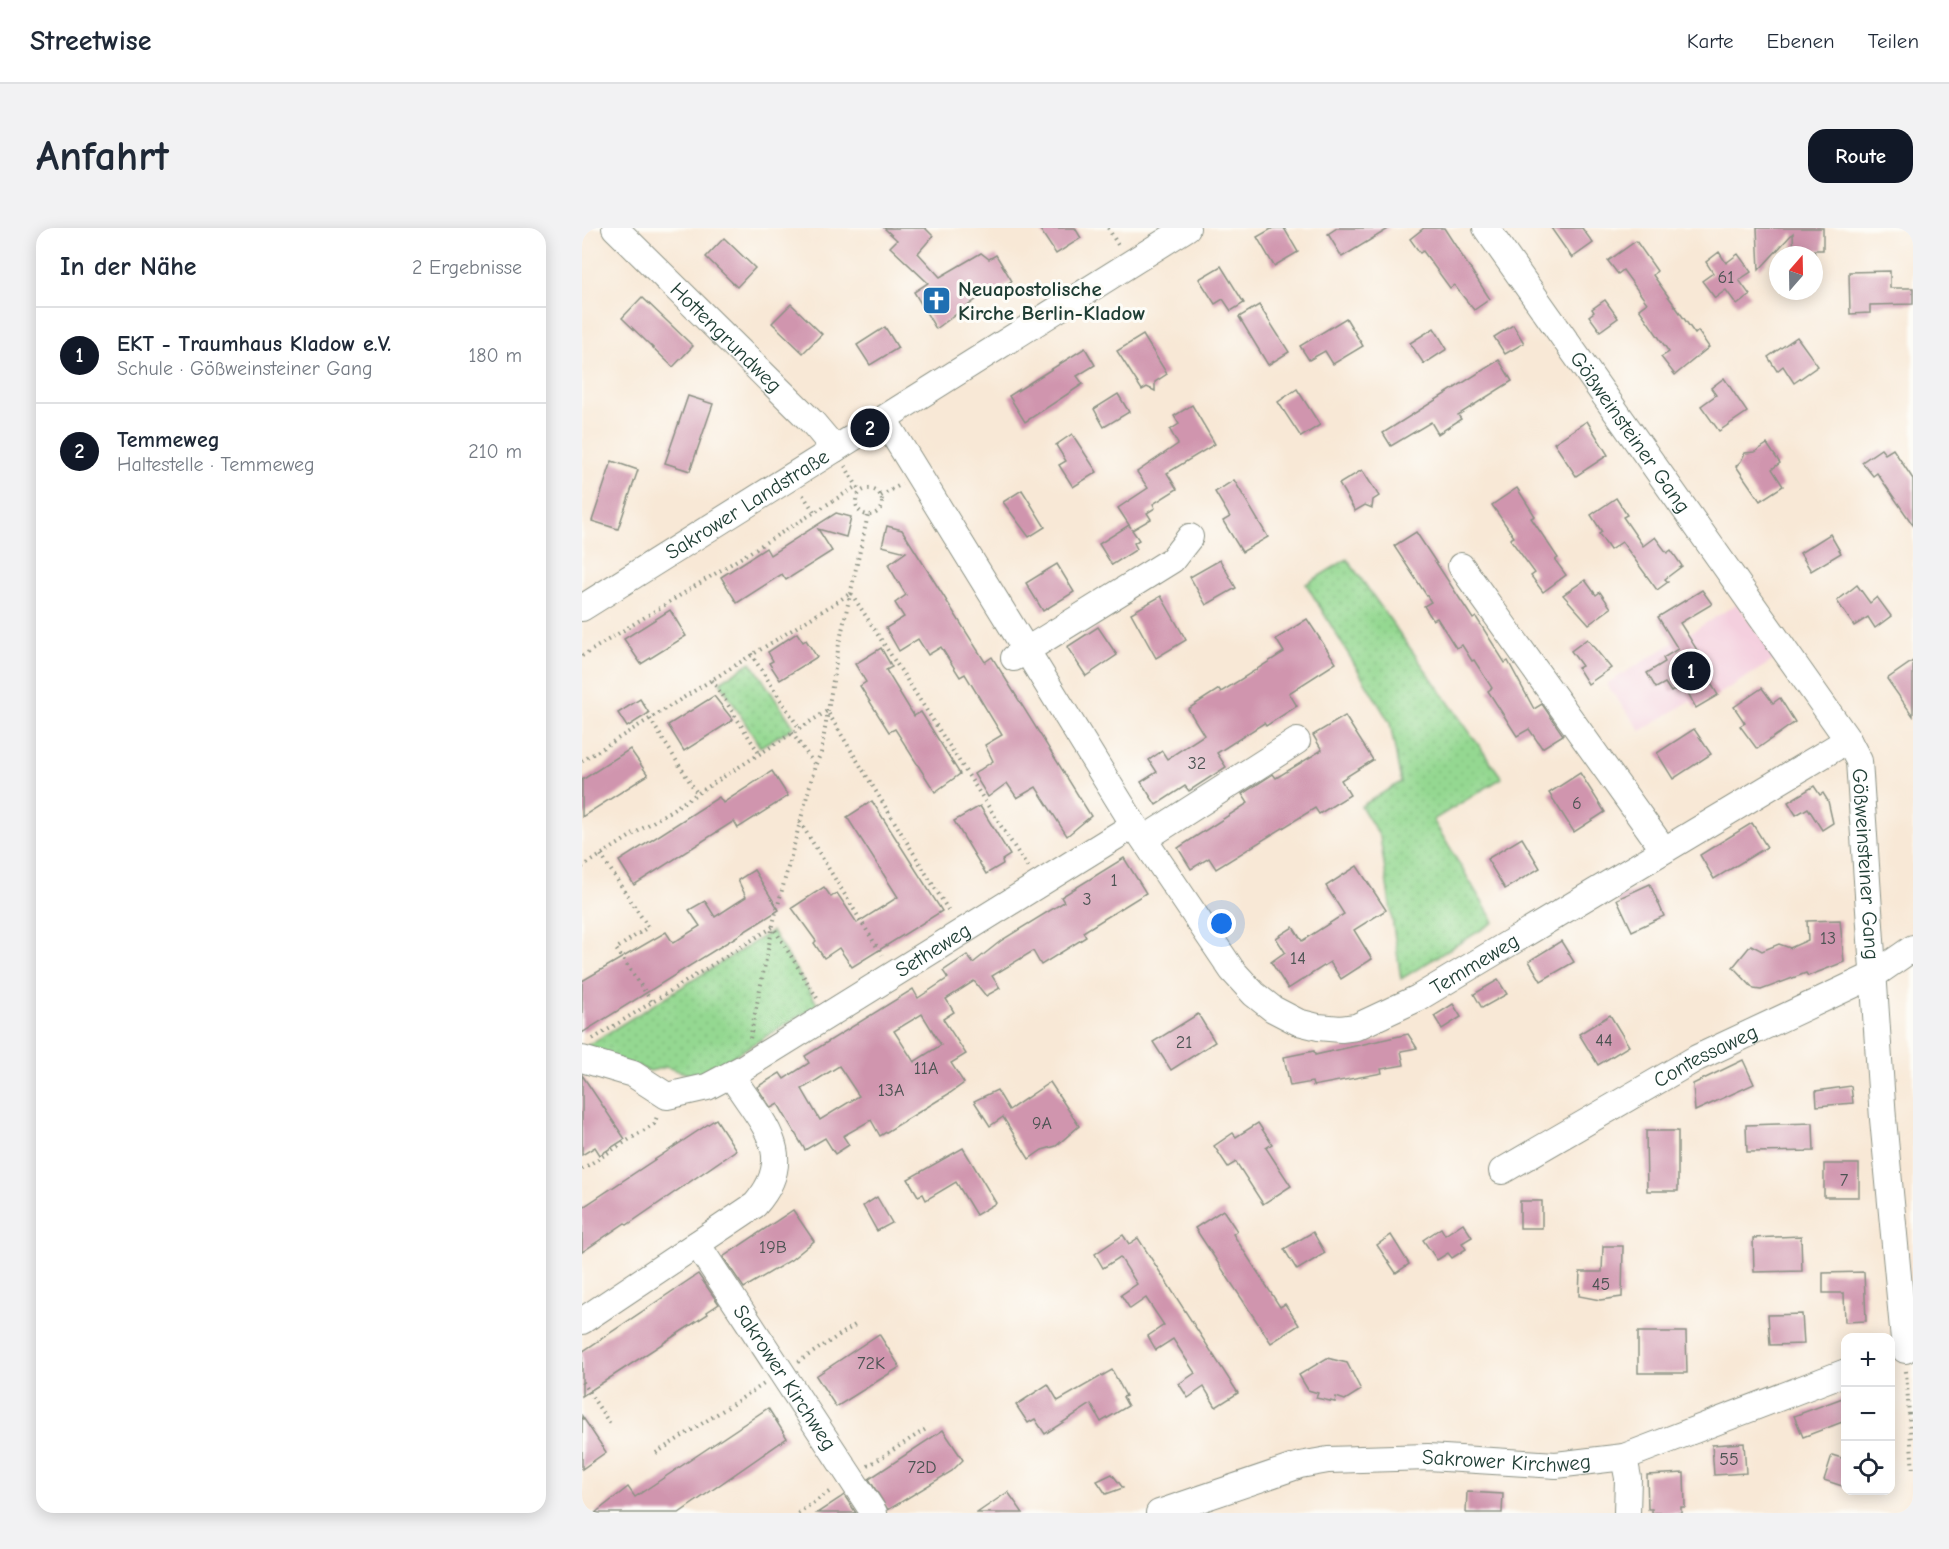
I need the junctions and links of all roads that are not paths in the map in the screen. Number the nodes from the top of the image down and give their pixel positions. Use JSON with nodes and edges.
{"nodes":[{"id":1,"x":615,"y":228,"type":"edge"},
{"id":2,"x":1187,"y":228,"type":"edge"},
{"id":3,"x":1486,"y":228,"type":"edge"},
{"id":4,"x":1161,"y":235,"type":"edge"},
{"id":5,"x":877,"y":423,"type":"junction"},
{"id":6,"x":835,"y":449,"type":"junction"},
{"id":7,"x":1190,"y":537,"type":"dead end"},
{"id":8,"x":1461,"y":566,"type":"dead end"},
{"id":9,"x":582,"y":609,"type":"edge"},
{"id":10,"x":1020,"y":654,"type":"junction"},
{"id":11,"x":1848,"y":740,"type":"junction"},
{"id":12,"x":1297,"y":741,"type":"dead end"},
{"id":13,"x":1139,"y":832,"type":"junction"},
{"id":14,"x":1664,"y":850,"type":"junction"},
{"id":15,"x":1913,"y":948,"type":"edge"},
{"id":16,"x":1874,"y":975,"type":"junction"},
{"id":17,"x":587,"y":1049,"type":"edge"},
{"id":18,"x":737,"y":1071,"type":"junction"},
{"id":19,"x":1502,"y":1171,"type":"dead end"},
{"id":20,"x":698,"y":1244,"type":"junction"},
{"id":21,"x":582,"y":1321,"type":"edge"},
{"id":22,"x":1903,"y":1351,"type":"edge"},
{"id":23,"x":1841,"y":1374,"type":"edge"},
{"id":24,"x":1624,"y":1457,"type":"junction"},
{"id":25,"x":874,"y":1513,"type":"edge"},
{"id":26,"x":1159,"y":1513,"type":"edge"},
{"id":27,"x":1627,"y":1513,"type":"edge"}],
"edges":[{"from":1,"to":6,"type":"street","name":"Hottengrundweg"},
{"from":2,"to":4,"type":"street","name":"Sakrower Landstraße"},
{"from":3,"to":11,"type":"street","name":"Gößweinsteiner Gang"},
{"from":4,"to":5,"type":"street","name":"Sakrower Landstraße"},
{"from":5,"to":6,"type":"street","name":"Sakrower Landstraße"},
{"from":5,"to":10,"type":"street","name":"Temmeweg"},
{"from":5,"to":10,"type":"street","name":"Temmeweg"},
{"from":6,"to":9,"type":"street","name":"Sakrower Landstraße"},
{"from":7,"to":10,"type":"street"},
{"from":8,"to":14,"type":"street"},
{"from":10,"to":13,"type":"street","name":"Temmeweg"},
{"from":11,"to":14,"type":"street","name":"Temmeweg"},
{"from":11,"to":16,"type":"street","name":"Gößweinsteiner Gang"},
{"from":12,"to":13,"type":"street"},
{"from":13,"to":14,"type":"street","name":"Temmeweg"},
{"from":13,"to":18,"type":"street","name":"Setheweg"},
{"from":15,"to":16,"type":"street","name":"Contessaweg"},
{"from":16,"to":19,"type":"street","name":"Contessaweg"},
{"from":16,"to":22,"type":"street","name":"Gößweinsteiner Gang"},
{"from":17,"to":18,"type":"street","name":"Setheweg"},
{"from":18,"to":20,"type":"street"},
{"from":20,"to":21,"type":"street"},
{"from":20,"to":25,"type":"street","name":"Sakrower Kirchweg"},
{"from":23,"to":24,"type":"street","name":"Sakrower Kirchweg"},
{"from":24,"to":26,"type":"street","name":"Sakrower Kirchweg"},
{"from":24,"to":27,"type":"street"}]}
